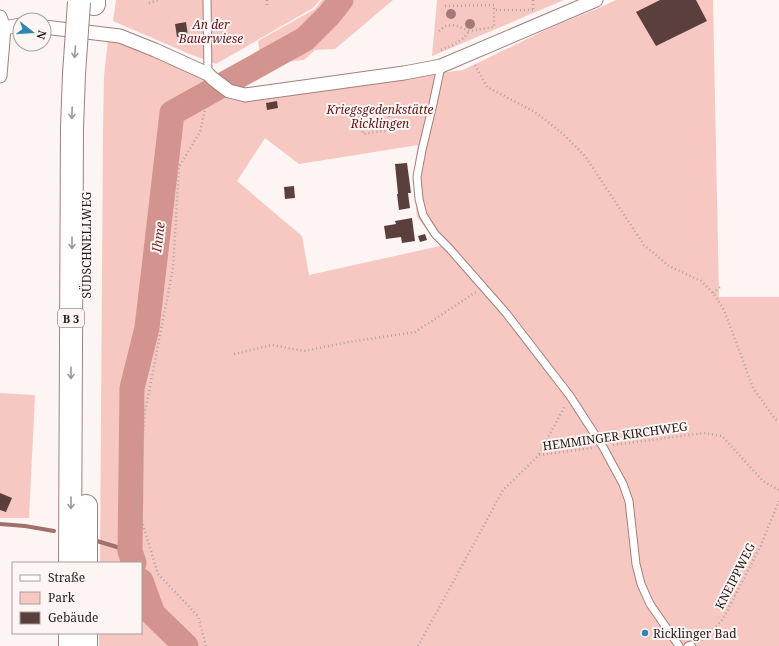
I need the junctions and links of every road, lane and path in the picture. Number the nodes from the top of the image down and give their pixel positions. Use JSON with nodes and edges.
{"nodes":[{"id":1,"x":158,"y":0,"type":"edge"},
{"id":2,"x":207,"y":0,"type":"edge"},
{"id":3,"x":267,"y":0,"type":"edge"},
{"id":4,"x":494,"y":0,"type":"edge"},
{"id":5,"x":533,"y":0,"type":"edge"},
{"id":6,"x":596,"y":0,"type":"edge"},
{"id":7,"x":87,"y":1,"type":"edge"},
{"id":8,"x":149,"y":3,"type":"dead end"},
{"id":9,"x":494,"y":5,"type":"junction"},
{"id":10,"x":445,"y":6,"type":"dead end"},
{"id":11,"x":267,"y":8,"type":"dead end"},
{"id":12,"x":494,"y":10,"type":"junction"},
{"id":13,"x":2,"y":23,"type":"edge"},
{"id":14,"x":12,"y":24,"type":"edge"},
{"id":15,"x":52,"y":28,"type":"edge"},
{"id":16,"x":439,"y":31,"type":"dead end"},
{"id":17,"x":469,"y":31,"type":"junction"},
{"id":18,"x":441,"y":50,"type":"dead end"},
{"id":19,"x":470,"y":55,"type":"junction"},
{"id":20,"x":441,"y":66,"type":"junction"},
{"id":21,"x":81,"y":74,"type":"junction"},
{"id":22,"x":0,"y":76,"type":"edge"},
{"id":23,"x":210,"y":76,"type":"junction"},
{"id":24,"x":229,"y":91,"type":"junction"},
{"id":25,"x":433,"y":104,"type":"junction"},
{"id":26,"x":388,"y":112,"type":"junction"},
{"id":27,"x":390,"y":130,"type":"junction"},
{"id":28,"x":398,"y":133,"type":"dead end"},
{"id":29,"x":720,"y":287,"type":"dead end"},
{"id":30,"x":483,"y":288,"type":"junction"},
{"id":31,"x":712,"y":293,"type":"junction"},
{"id":32,"x":234,"y":354,"type":"dead end"},
{"id":33,"x":570,"y":396,"type":"junction"},
{"id":34,"x":779,"y":421,"type":"edge"},
{"id":35,"x":603,"y":447,"type":"junction"},
{"id":36,"x":539,"y":455,"type":"junction"},
{"id":37,"x":779,"y":490,"type":"edge"},
{"id":38,"x":779,"y":501,"type":"edge"},
{"id":39,"x":70,"y":562,"type":"edge"},
{"id":40,"x":86,"y":562,"type":"edge"},
{"id":41,"x":70,"y":634,"type":"edge"},
{"id":42,"x":86,"y":634,"type":"edge"},
{"id":43,"x":70,"y":646,"type":"edge"},
{"id":44,"x":86,"y":646,"type":"edge"},
{"id":45,"x":206,"y":646,"type":"edge"},
{"id":46,"x":418,"y":646,"type":"edge"},
{"id":47,"x":680,"y":646,"type":"edge"},
{"id":48,"x":689,"y":646,"type":"edge"}],
"edges":[{"from":1,"to":8,"type":"path"},
{"from":2,"to":23,"type":"lane"},
{"from":3,"to":11,"type":"path"},
{"from":4,"to":9,"type":"path"},
{"from":5,"to":12,"type":"path"},
{"from":6,"to":19,"type":"street"},
{"from":7,"to":21,"type":"highway","name":"SÜDSCHNELLWEG","number":"B 3"},
{"from":9,"to":10,"type":"path"},
{"from":9,"to":12,"type":"path"},
{"from":12,"to":17,"type":"path"},
{"from":13,"to":14,"type":"street"},
{"from":13,"to":22,"type":"street"},
{"from":15,"to":23,"type":"street"},
{"from":16,"to":17,"type":"path"},
{"from":17,"to":18,"type":"path"},
{"from":19,"to":20,"type":"street"},
{"from":19,"to":31,"type":"path"},
{"from":20,"to":24,"type":"street"},
{"from":20,"to":25,"type":"lane"},
{"from":21,"to":39,"type":"highway","name":"SÜDSCHNELLWEG","number":"B 3","one_way":true},
{"from":21,"to":40,"type":"highway","name":"SÜDSCHNELLWEG","number":"B 3"},
{"from":23,"to":24,"type":"street"},
{"from":24,"to":45,"type":"path"},
{"from":25,"to":26,"type":"path"},
{"from":25,"to":30,"type":"lane"},
{"from":26,"to":27,"type":"path"},
{"from":26,"to":27,"type":"path"},
{"from":27,"to":28,"type":"path"},
{"from":29,"to":31,"type":"path"},
{"from":30,"to":32,"type":"path"},
{"from":30,"to":33,"type":"lane"},
{"from":31,"to":34,"type":"path"},
{"from":33,"to":35,"type":"lane"},
{"from":33,"to":36,"type":"path"},
{"from":35,"to":36,"type":"path","name":"HEMMINGER KIRCHWEG"},
{"from":35,"to":37,"type":"path","name":"HEMMINGER KIRCHWEG"},
{"from":35,"to":47,"type":"lane"},
{"from":36,"to":46,"type":"path","name":"HEMMINGER KIRCHWEG"},
{"from":38,"to":48,"type":"path","name":"KNEIPPWEG"},
{"from":41,"to":43,"type":"highway"},
{"from":42,"to":44,"type":"highway"}]}
